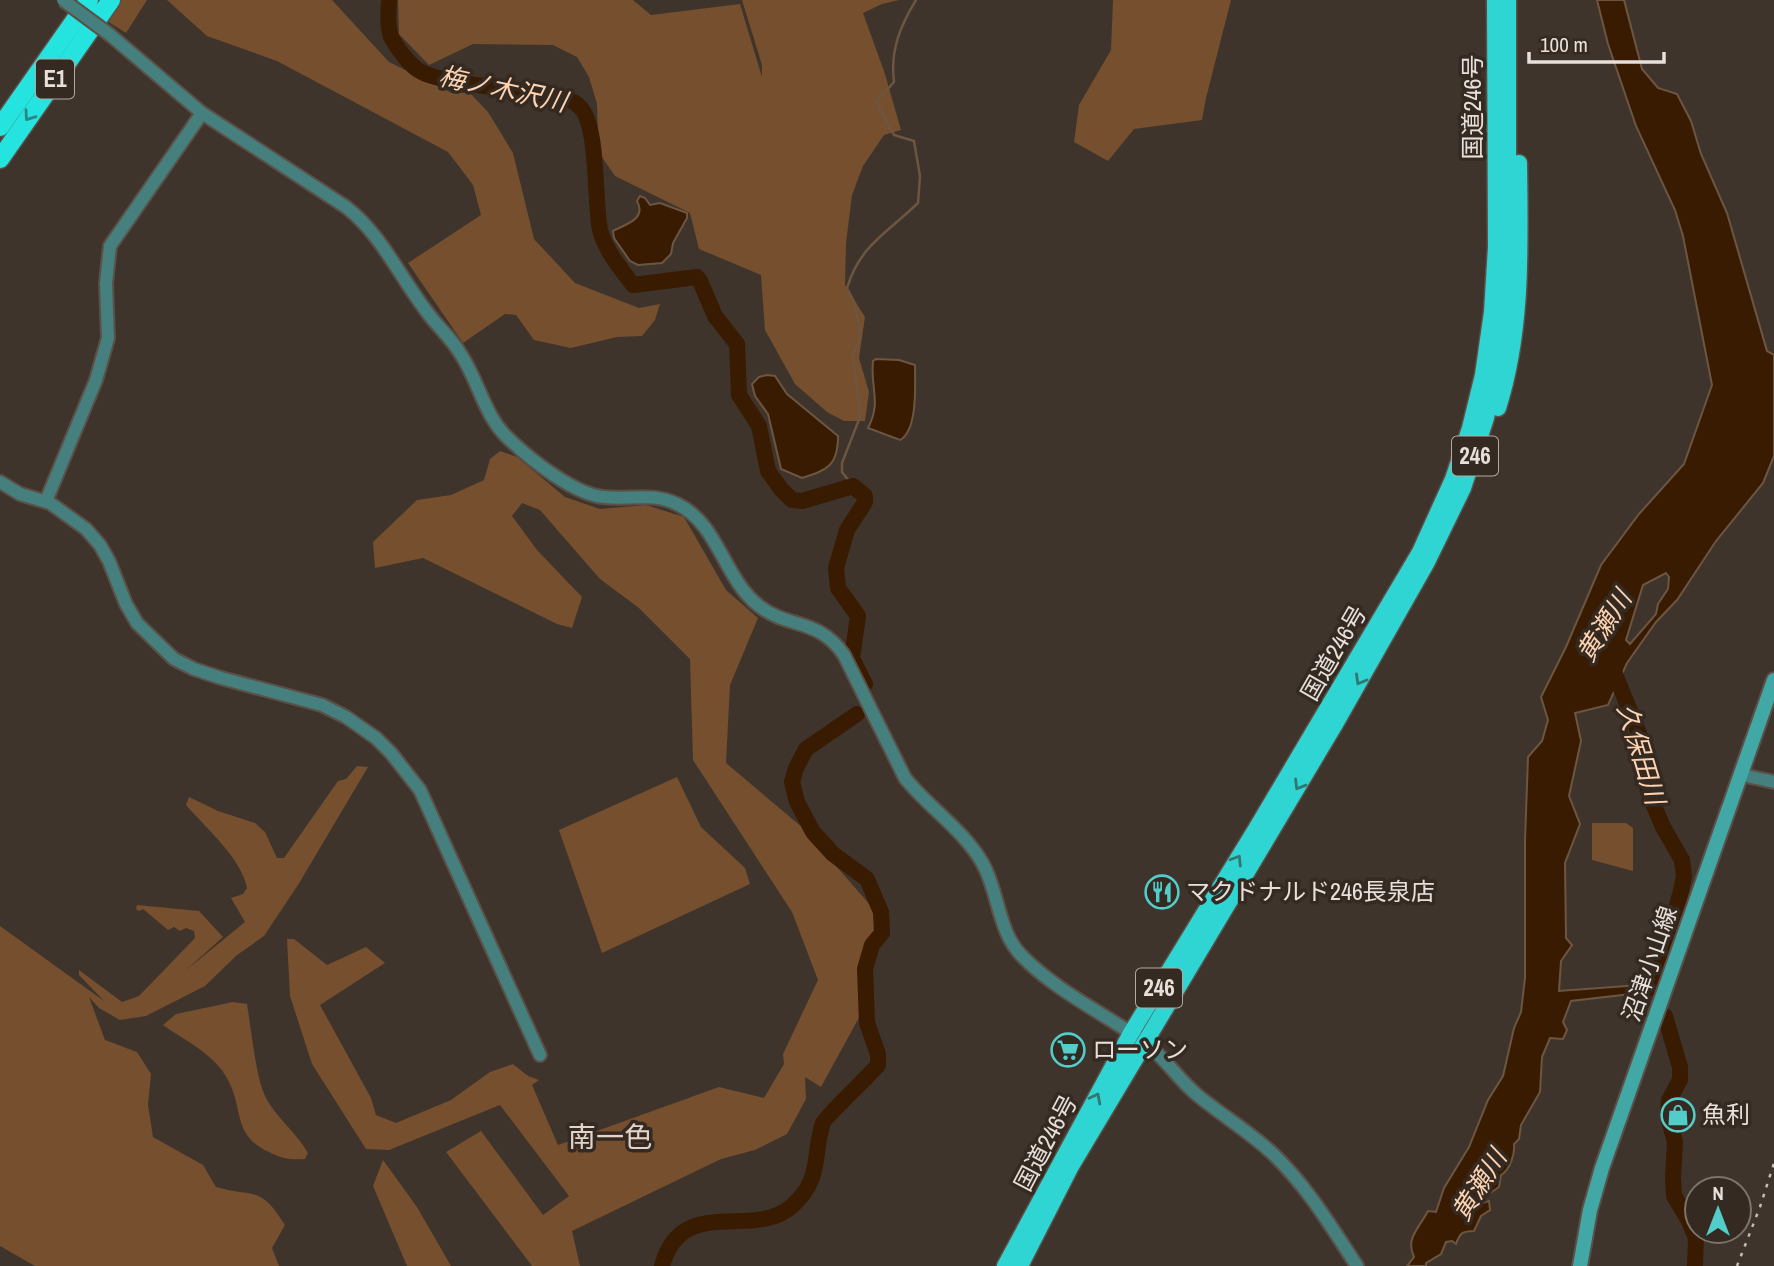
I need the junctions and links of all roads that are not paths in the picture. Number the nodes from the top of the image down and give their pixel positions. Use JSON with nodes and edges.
{"nodes":[{"id":1,"x":63,"y":0,"type":"edge"},
{"id":2,"x":89,"y":0,"type":"edge"},
{"id":3,"x":111,"y":0,"type":"edge"},
{"id":4,"x":1485,"y":0,"type":"edge"},
{"id":5,"x":1495,"y":0,"type":"edge"},
{"id":6,"x":1508,"y":0,"type":"edge"},
{"id":7,"x":1518,"y":0,"type":"edge"},
{"id":8,"x":202,"y":113,"type":"junction"},
{"id":9,"x":0,"y":127,"type":"edge"},
{"id":10,"x":1503,"y":153,"type":"junction"},
{"id":11,"x":0,"y":159,"type":"edge"},
{"id":12,"x":1470,"y":428,"type":"junction"},
{"id":13,"x":0,"y":482,"type":"edge"},
{"id":14,"x":1463,"y":488,"type":"junction"},
{"id":15,"x":46,"y":501,"type":"junction"},
{"id":16,"x":1774,"y":680,"type":"edge"},
{"id":17,"x":1742,"y":775,"type":"junction"},
{"id":18,"x":1774,"y":782,"type":"edge"},
{"id":19,"x":1131,"y":1033,"type":"junction"},
{"id":20,"x":1146,"y":1042,"type":"junction"},
{"id":21,"x":540,"y":1055,"type":"dead end"},
{"id":22,"x":1005,"y":1266,"type":"edge"},
{"id":23,"x":1020,"y":1266,"type":"edge"},
{"id":24,"x":1357,"y":1266,"type":"edge"},
{"id":25,"x":1580,"y":1266,"type":"edge"}],
"edges":[{"from":1,"to":8,"type":"street","bridge":true},
{"from":2,"to":9,"type":"highway","number":"E1"},
{"from":3,"to":11,"type":"highway","number":"E1","one_way":true},
{"from":4,"to":12,"type":"highway"},
{"from":5,"to":10,"type":"highway","name":"国道246号","number":"246"},
{"from":6,"to":10,"type":"highway","name":"国道246号","number":"246"},
{"from":7,"to":14,"type":"highway"},
{"from":8,"to":15,"type":"street"},
{"from":8,"to":19,"type":"street"},
{"from":10,"to":12,"type":"highway","name":"国道246号","number":"246"},
{"from":10,"to":14,"type":"highway","name":"国道246号","number":"246"},
{"from":19,"to":12,"type":"highway","name":"国道246号","number":"246","one_way":true},
{"from":13,"to":15,"type":"street"},
{"from":14,"to":20,"type":"highway","name":"国道246号","number":"246","one_way":true},
{"from":15,"to":21,"type":"street"},
{"from":16,"to":17,"type":"main road","name":"沼津小山線"},
{"from":17,"to":18,"type":"street"},
{"from":17,"to":25,"type":"main road","name":"沼津小山線"},
{"from":19,"to":20,"type":"street"},
{"from":22,"to":19,"type":"highway","name":"国道246号","number":"246","one_way":true},
{"from":20,"to":23,"type":"highway","name":"国道246号","number":"246"},
{"from":20,"to":24,"type":"street"}]}
